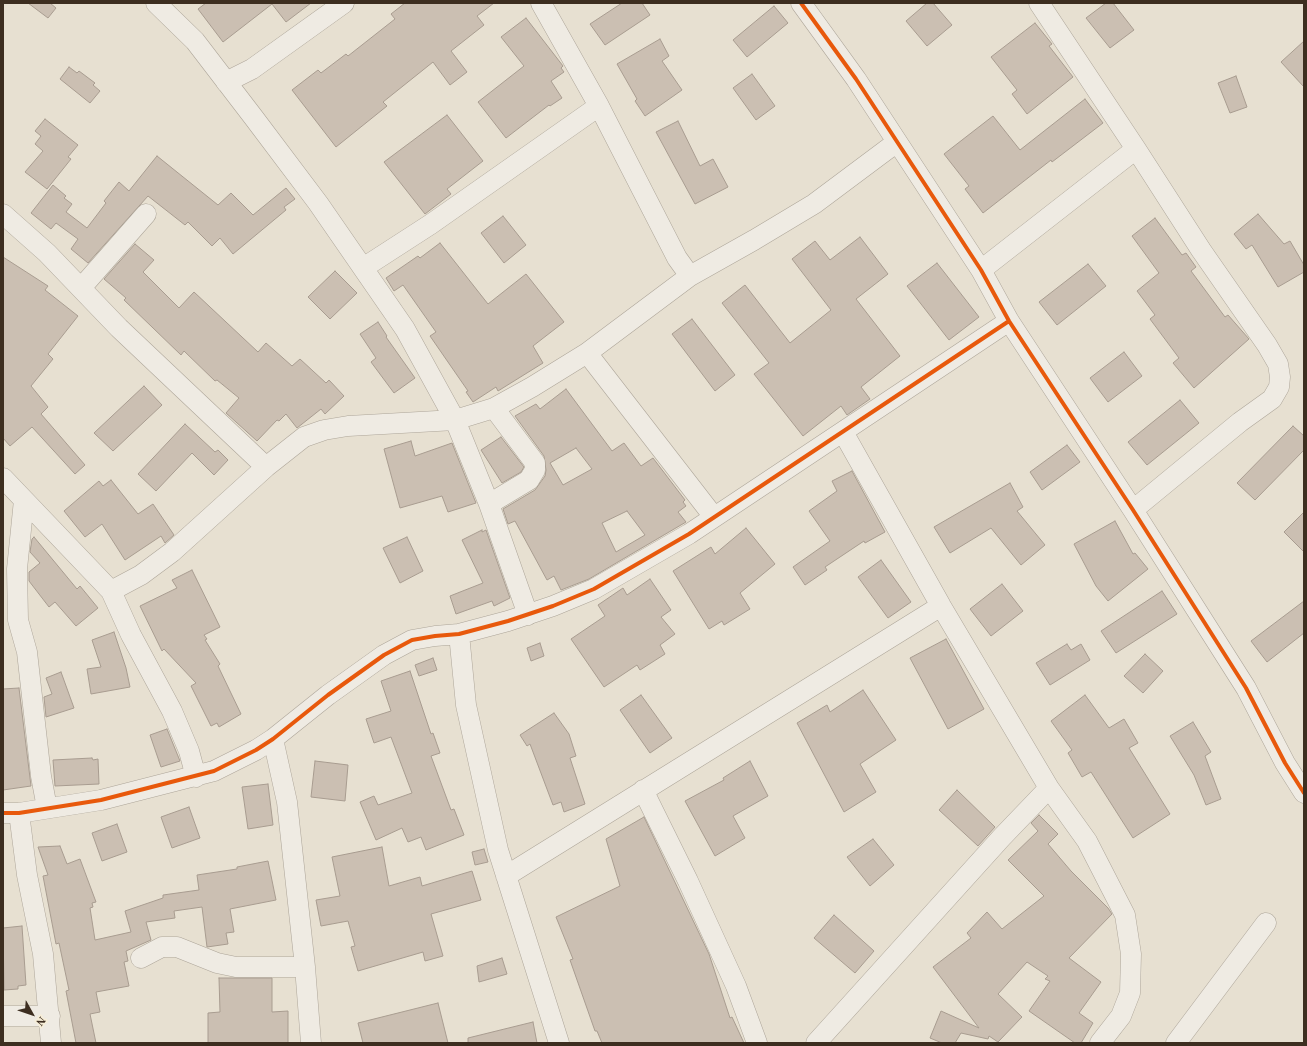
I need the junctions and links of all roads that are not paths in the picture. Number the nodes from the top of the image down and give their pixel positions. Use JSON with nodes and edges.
{"nodes":[{"id":1,"x":156,"y":3,"type":"edge"},
{"id":2,"x":344,"y":3,"type":"edge"},
{"id":3,"x":541,"y":3,"type":"edge"},
{"id":4,"x":801,"y":3,"type":"edge"},
{"id":5,"x":1039,"y":3,"type":"edge"},
{"id":6,"x":226,"y":82,"type":"junction"},
{"id":7,"x":599,"y":106,"type":"junction"},
{"id":8,"x":898,"y":142,"type":"junction"},
{"id":9,"x":1136,"y":149,"type":"junction"},
{"id":10,"x":3,"y":214,"type":"edge"},
{"id":11,"x":146,"y":214,"type":"dead end"},
{"id":12,"x":363,"y":268,"type":"junction"},
{"id":13,"x":981,"y":270,"type":"junction"},
{"id":14,"x":690,"y":276,"type":"junction"},
{"id":15,"x":81,"y":288,"type":"junction"},
{"id":16,"x":1009,"y":321,"type":"junction"},
{"id":17,"x":586,"y":352,"type":"junction"},
{"id":18,"x":494,"y":408,"type":"junction"},
{"id":19,"x":455,"y":420,"type":"junction"},
{"id":20,"x":843,"y":432,"type":"junction"},
{"id":21,"x":266,"y":467,"type":"junction"},
{"id":22,"x":3,"y":478,"type":"edge"},
{"id":23,"x":24,"y":500,"type":"junction"},
{"id":24,"x":489,"y":504,"type":"junction"},
{"id":25,"x":1133,"y":510,"type":"junction"},
{"id":26,"x":714,"y":517,"type":"junction"},
{"id":27,"x":111,"y":591,"type":"junction"},
{"id":28,"x":941,"y":606,"type":"junction"},
{"id":29,"x":528,"y":615,"type":"junction"},
{"id":30,"x":11,"y":622,"type":"edge"},
{"id":31,"x":459,"y":634,"type":"junction"},
{"id":32,"x":273,"y":739,"type":"junction"},
{"id":33,"x":196,"y":777,"type":"junction"},
{"id":34,"x":1049,"y":788,"type":"junction"},
{"id":35,"x":643,"y":790,"type":"junction"},
{"id":36,"x":1304,"y":793,"type":"edge"},
{"id":37,"x":47,"y":808,"type":"junction"},
{"id":38,"x":11,"y":813,"type":"edge"},
{"id":39,"x":506,"y":876,"type":"junction"},
{"id":40,"x":1266,"y":923,"type":"dead end"},
{"id":41,"x":141,"y":958,"type":"dead end"},
{"id":42,"x":305,"y":967,"type":"junction"},
{"id":43,"x":3,"y":1016,"type":"edge"},
{"id":44,"x":50,"y":1016,"type":"junction"},
{"id":45,"x":51,"y":1043,"type":"edge"},
{"id":46,"x":311,"y":1043,"type":"edge"},
{"id":47,"x":559,"y":1043,"type":"edge"},
{"id":48,"x":757,"y":1043,"type":"edge"},
{"id":49,"x":816,"y":1043,"type":"edge"},
{"id":50,"x":1100,"y":1043,"type":"edge"},
{"id":51,"x":1176,"y":1043,"type":"edge"}],
"edges":[{"from":1,"to":6,"type":"street"},
{"from":2,"to":6,"type":"street"},
{"from":3,"to":7,"type":"street"},
{"from":4,"to":8,"type":"street"},
{"from":5,"to":9,"type":"street"},
{"from":6,"to":12,"type":"street"},
{"from":7,"to":12,"type":"street"},
{"from":7,"to":14,"type":"street"},
{"from":8,"to":13,"type":"street"},
{"from":8,"to":14,"type":"street"},
{"from":9,"to":13,"type":"street"},
{"from":9,"to":25,"type":"street"},
{"from":10,"to":15,"type":"street"},
{"from":11,"to":15,"type":"street"},
{"from":12,"to":19,"type":"street"},
{"from":13,"to":16,"type":"street"},
{"from":14,"to":17,"type":"street"},
{"from":15,"to":21,"type":"street"},
{"from":16,"to":20,"type":"street"},
{"from":16,"to":25,"type":"street"},
{"from":17,"to":18,"type":"street"},
{"from":17,"to":26,"type":"street"},
{"from":18,"to":19,"type":"street"},
{"from":18,"to":24,"type":"street"},
{"from":19,"to":21,"type":"street"},
{"from":19,"to":24,"type":"street"},
{"from":20,"to":26,"type":"street"},
{"from":20,"to":28,"type":"street"},
{"from":21,"to":27,"type":"street"},
{"from":22,"to":23,"type":"street"},
{"from":23,"to":27,"type":"street"},
{"from":23,"to":30,"type":"street"},
{"from":24,"to":29,"type":"street"},
{"from":25,"to":36,"type":"street"},
{"from":26,"to":29,"type":"street"},
{"from":27,"to":33,"type":"street"},
{"from":28,"to":34,"type":"street"},
{"from":28,"to":35,"type":"street"},
{"from":29,"to":31,"type":"street"},
{"from":30,"to":37,"type":"street"},
{"from":31,"to":32,"type":"street"},
{"from":31,"to":39,"type":"street"},
{"from":32,"to":33,"type":"street"},
{"from":32,"to":42,"type":"street"},
{"from":33,"to":37,"type":"street"},
{"from":34,"to":49,"type":"street"},
{"from":34,"to":50,"type":"street"},
{"from":35,"to":39,"type":"street"},
{"from":35,"to":48,"type":"street"},
{"from":37,"to":38,"type":"street"},
{"from":38,"to":44,"type":"street"},
{"from":39,"to":47,"type":"street"},
{"from":40,"to":51,"type":"street"},
{"from":41,"to":42,"type":"street"},
{"from":42,"to":46,"type":"street"},
{"from":43,"to":44,"type":"street"},
{"from":44,"to":45,"type":"street"}]}
